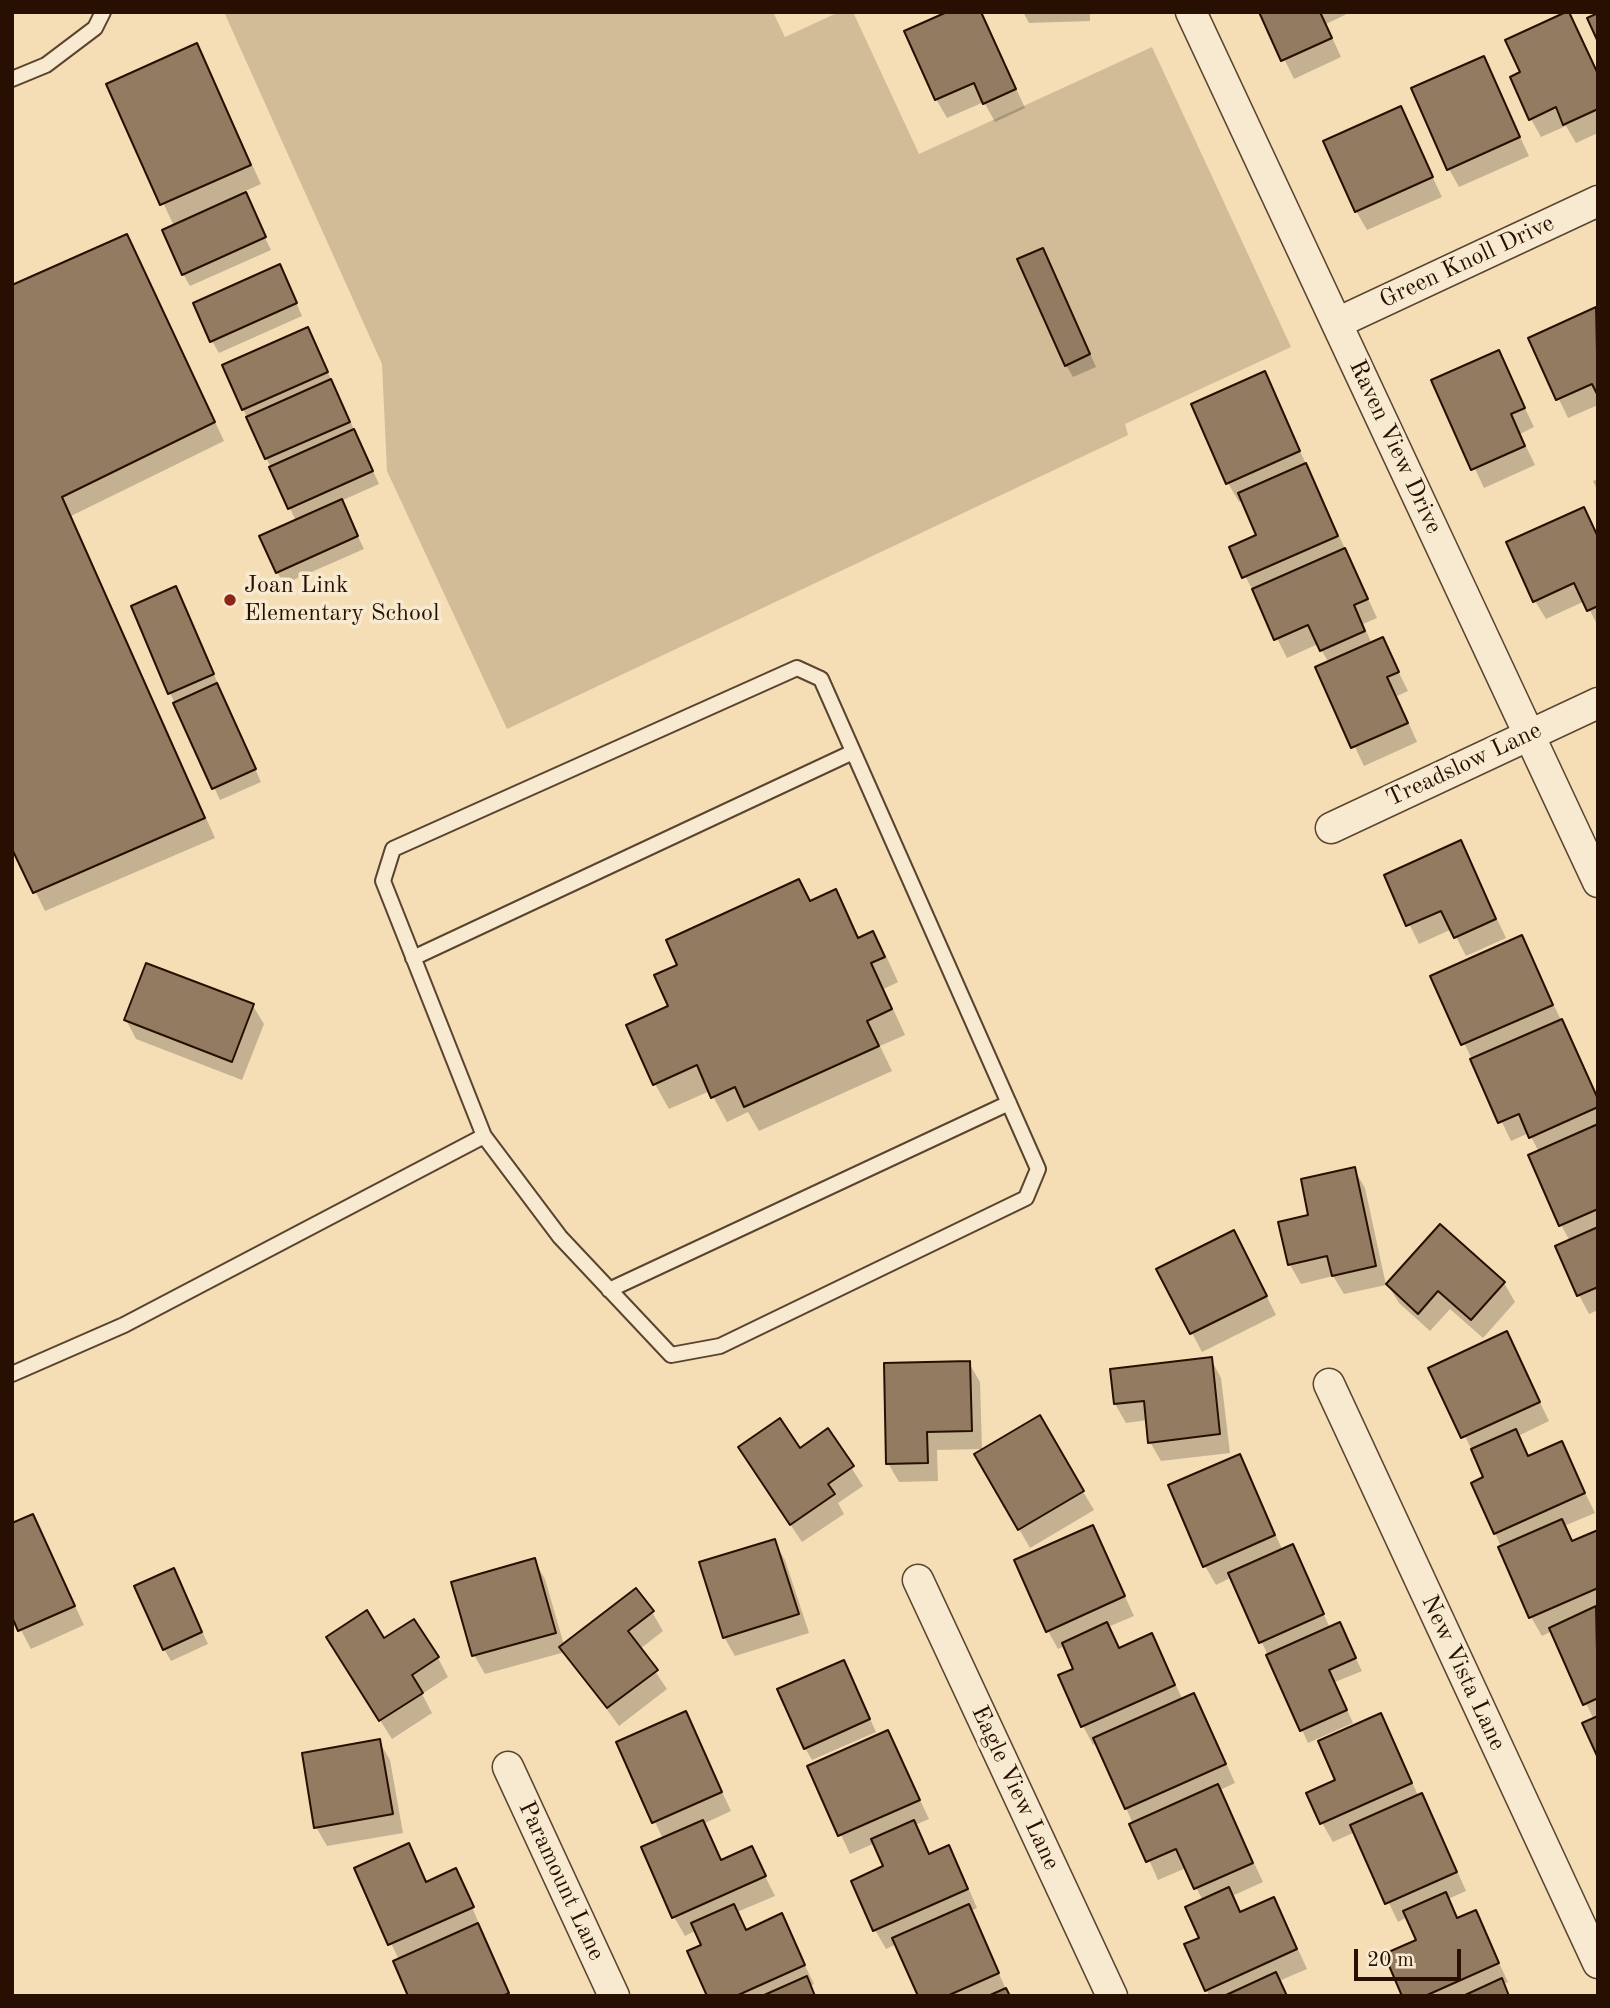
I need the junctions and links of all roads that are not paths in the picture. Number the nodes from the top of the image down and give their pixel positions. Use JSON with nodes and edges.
{"nodes":[{"id":1,"x":103,"y":12,"type":"edge"},
{"id":2,"x":1191,"y":12,"type":"edge"},
{"id":3,"x":12,"y":79,"type":"edge"},
{"id":4,"x":1598,"y":201,"type":"edge"},
{"id":5,"x":1337,"y":323,"type":"junction"},
{"id":6,"x":1598,"y":703,"type":"edge"},
{"id":7,"x":1530,"y":734,"type":"junction"},
{"id":8,"x":853,"y":752,"type":"junction"},
{"id":9,"x":1331,"y":828,"type":"dead end"},
{"id":10,"x":1598,"y":882,"type":"edge"},
{"id":11,"x":413,"y":957,"type":"junction"},
{"id":12,"x":1009,"y":1103,"type":"junction"},
{"id":13,"x":484,"y":1136,"type":"junction"},
{"id":14,"x":609,"y":1290,"type":"junction"},
{"id":15,"x":12,"y":1374,"type":"edge"},
{"id":16,"x":1329,"y":1384,"type":"dead end"},
{"id":17,"x":918,"y":1580,"type":"dead end"},
{"id":18,"x":508,"y":1767,"type":"dead end"},
{"id":19,"x":1598,"y":1963,"type":"edge"},
{"id":20,"x":614,"y":1996,"type":"edge"},
{"id":21,"x":1112,"y":1996,"type":"edge"}],
"edges":[{"from":1,"to":3,"type":"lane"},
{"from":2,"to":5,"type":"street","name":"Raven View Drive"},
{"from":4,"to":5,"type":"street","name":"Green Knoll Drive"},
{"from":5,"to":7,"type":"street","name":"Raven View Drive"},
{"from":6,"to":7,"type":"street","name":"Treadslow Lane"},
{"from":7,"to":9,"type":"street","name":"Treadslow Lane"},
{"from":7,"to":10,"type":"street","name":"Raven View Drive"},
{"from":8,"to":11,"type":"lane"},
{"from":8,"to":11,"type":"lane"},
{"from":8,"to":12,"type":"lane"},
{"from":11,"to":13,"type":"lane"},
{"from":12,"to":14,"type":"lane"},
{"from":12,"to":14,"type":"lane"},
{"from":13,"to":14,"type":"lane"},
{"from":13,"to":15,"type":"lane"},
{"from":16,"to":19,"type":"street","name":"New Vista Lane"},
{"from":17,"to":21,"type":"street","name":"Eagle View Lane"},
{"from":18,"to":20,"type":"street","name":"Paramount Lane"}]}
